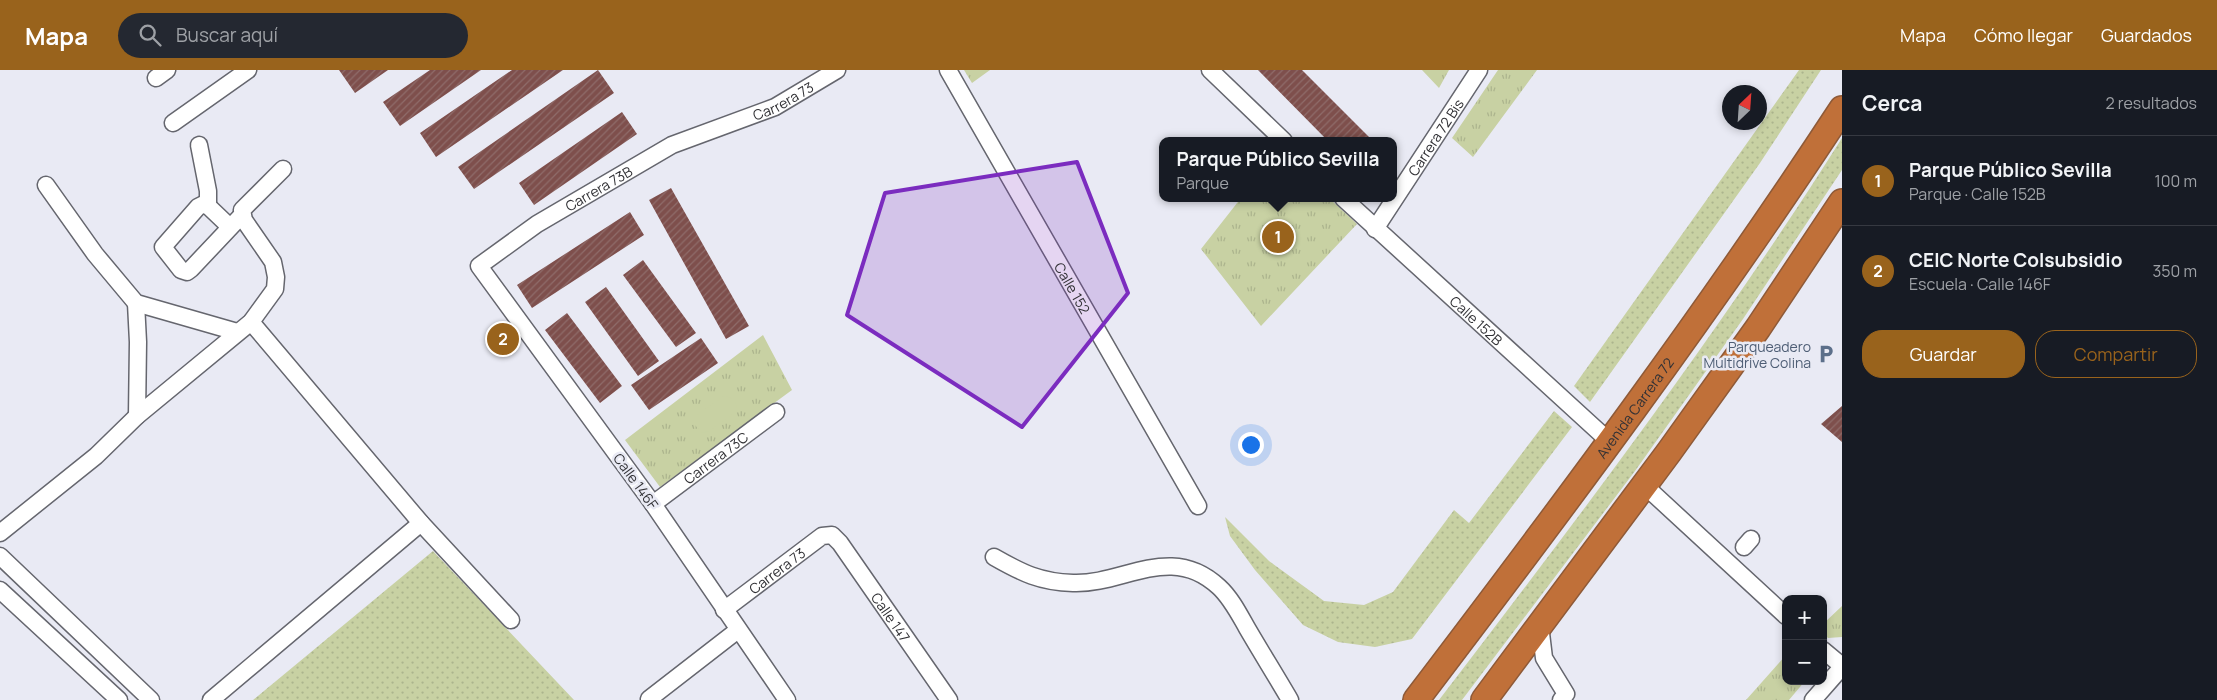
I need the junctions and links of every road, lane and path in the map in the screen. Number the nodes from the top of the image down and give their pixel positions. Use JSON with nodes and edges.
{"nodes":[{"id":1,"x":248,"y":70,"type":"edge"},
{"id":2,"x":837,"y":70,"type":"edge"},
{"id":3,"x":948,"y":70,"type":"edge"},
{"id":4,"x":1210,"y":70,"type":"edge"},
{"id":5,"x":1479,"y":70,"type":"edge"},
{"id":6,"x":1842,"y":109,"type":"edge"},
{"id":7,"x":173,"y":123,"type":"dead end"},
{"id":8,"x":725,"y":126,"type":"joint"},
{"id":9,"x":1280,"y":137,"type":"edge"},
{"id":10,"x":199,"y":145,"type":"dead end"},
{"id":11,"x":283,"y":169,"type":"dead end"},
{"id":12,"x":46,"y":185,"type":"dead end"},
{"id":13,"x":1397,"y":195,"type":"edge"},
{"id":14,"x":1348,"y":202,"type":"edge"},
{"id":15,"x":1393,"y":202,"type":"edge"},
{"id":16,"x":1842,"y":202,"type":"edge"},
{"id":17,"x":208,"y":206,"type":"junction"},
{"id":18,"x":236,"y":221,"type":"junction"},
{"id":19,"x":1375,"y":229,"type":"junction"},
{"id":20,"x":478,"y":266,"type":"joint"},
{"id":21,"x":136,"y":303,"type":"junction"},
{"id":22,"x":250,"y":322,"type":"junction"},
{"id":23,"x":237,"y":332,"type":"junction"},
{"id":24,"x":776,"y":412,"type":"dead end"},
{"id":25,"x":136,"y":416,"type":"junction"},
{"id":26,"x":1610,"y":442,"type":"junction"},
{"id":27,"x":1644,"y":485,"type":"junction"},
{"id":28,"x":653,"y":504,"type":"junction"},
{"id":29,"x":1198,"y":506,"type":"dead end"},
{"id":30,"x":421,"y":523,"type":"junction"},
{"id":31,"x":0,"y":533,"type":"edge"},
{"id":32,"x":832,"y":536,"type":"joint"},
{"id":33,"x":0,"y":556,"type":"edge"},
{"id":34,"x":994,"y":557,"type":"dead end"},
{"id":35,"x":0,"y":590,"type":"edge"},
{"id":36,"x":724,"y":610,"type":"junction"},
{"id":37,"x":1782,"y":612,"type":"edge"},
{"id":38,"x":511,"y":620,"type":"dead end"},
{"id":39,"x":1540,"y":624,"type":"junction"},
{"id":40,"x":738,"y":630,"type":"junction"},
{"id":41,"x":1827,"y":653,"type":"edge"},
{"id":42,"x":1842,"y":666,"type":"edge"},
{"id":43,"x":1566,"y":698,"type":"edge"},
{"id":44,"x":650,"y":699,"type":"edge"},
{"id":45,"x":119,"y":700,"type":"edge"},
{"id":46,"x":151,"y":700,"type":"edge"},
{"id":47,"x":210,"y":700,"type":"edge"},
{"id":48,"x":787,"y":700,"type":"edge"},
{"id":49,"x":949,"y":700,"type":"edge"},
{"id":50,"x":1290,"y":700,"type":"edge"},
{"id":51,"x":1416,"y":700,"type":"edge"},
{"id":52,"x":1484,"y":700,"type":"edge"},
{"id":53,"x":1813,"y":700,"type":"edge"}],
"edges":[{"from":1,"to":7,"type":"street"},
{"from":2,"to":8,"type":"street","name":"Carrera 73"},
{"from":3,"to":29,"type":"street","name":"Calle 152"},
{"from":4,"to":9,"type":"street"},
{"from":5,"to":13,"type":"street","name":"Carrera 72 Bis"},
{"from":6,"to":26,"type":"highway","name":"Avenida Carrera 72"},
{"from":8,"to":20,"type":"street","name":"Carrera 73B"},
{"from":10,"to":17,"type":"street"},
{"from":11,"to":18,"type":"street"},
{"from":12,"to":21,"type":"street"},
{"from":14,"to":19,"type":"street","name":"Calle 152B"},
{"from":15,"to":19,"type":"street","name":"Carrera 72 Bis"},
{"from":16,"to":27,"type":"highway"},
{"from":17,"to":18,"type":"street"},
{"from":17,"to":18,"type":"street"},
{"from":18,"to":22,"type":"street"},
{"from":19,"to":26,"type":"street","name":"Calle 152B"},
{"from":20,"to":28,"type":"street","name":"Calle 146F"},
{"from":21,"to":23,"type":"street"},
{"from":21,"to":25,"type":"street"},
{"from":22,"to":23,"type":"street"},
{"from":22,"to":30,"type":"street"},
{"from":23,"to":25,"type":"street"},
{"from":24,"to":28,"type":"street","name":"Carrera 73C"},
{"from":25,"to":31,"type":"street"},
{"from":26,"to":51,"type":"highway","name":"Avenida Carrera 72"},
{"from":27,"to":37,"type":"street"},
{"from":27,"to":39,"type":"highway"},
{"from":28,"to":36,"type":"street","name":"Calle 146F"},
{"from":30,"to":38,"type":"street"},
{"from":30,"to":47,"type":"street"},
{"from":32,"to":36,"type":"street","name":"Carrera 73"},
{"from":32,"to":49,"type":"street","name":"Calle 147"},
{"from":33,"to":46,"type":"street"},
{"from":34,"to":50,"type":"street"},
{"from":35,"to":45,"type":"street"},
{"from":36,"to":40,"type":"street","name":"Calle 146F"},
{"from":39,"to":43,"type":"street"},
{"from":39,"to":52,"type":"highway"},
{"from":40,"to":44,"type":"street"},
{"from":40,"to":48,"type":"street","name":"Calle 146F"},
{"from":41,"to":42,"type":"street"},
{"from":42,"to":53,"type":"street"}]}
